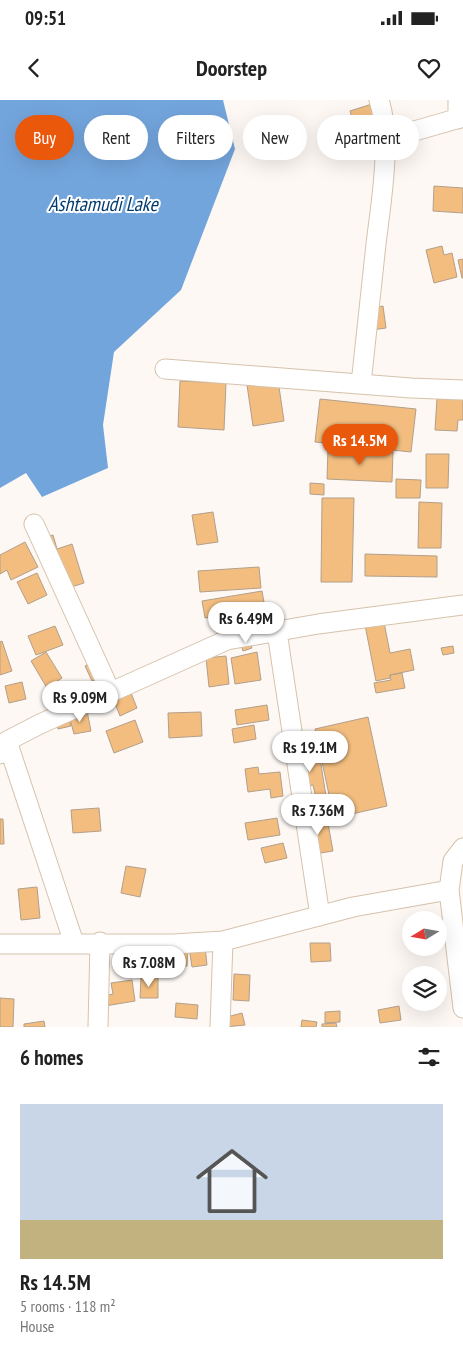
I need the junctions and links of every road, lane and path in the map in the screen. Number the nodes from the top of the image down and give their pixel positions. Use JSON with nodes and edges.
{"nodes":[{"id":1,"x":379,"y":100,"type":"edge"},
{"id":2,"x":458,"y":100,"type":"edge"},
{"id":3,"x":382,"y":115,"type":"edge"},
{"id":4,"x":460,"y":118,"type":"edge"},
{"id":5,"x":419,"y":130,"type":"edge"},
{"id":6,"x":384,"y":160,"type":"edge"},
{"id":7,"x":165,"y":368,"type":"dead end"},
{"id":8,"x":361,"y":384,"type":"junction"},
{"id":9,"x":463,"y":390,"type":"edge"},
{"id":10,"x":34,"y":524,"type":"dead end"},
{"id":11,"x":463,"y":605,"type":"edge"},
{"id":12,"x":277,"y":632,"type":"junction"},
{"id":13,"x":111,"y":694,"type":"junction"},
{"id":14,"x":4,"y":748,"type":"edge"},
{"id":15,"x":463,"y":848,"type":"edge"},
{"id":16,"x":449,"y":890,"type":"junction"},
{"id":17,"x":320,"y":916,"type":"junction"},
{"id":18,"x":223,"y":941,"type":"junction"},
{"id":19,"x":100,"y":942,"type":"junction"},
{"id":20,"x":74,"y":943,"type":"junction"},
{"id":21,"x":0,"y":944,"type":"edge"},
{"id":22,"x":463,"y":1008,"type":"edge"},
{"id":23,"x":98,"y":1027,"type":"edge"},
{"id":24,"x":220,"y":1027,"type":"edge"}],
"edges":[{"from":1,"to":3,"type":"street"},
{"from":2,"to":4,"type":"street"},
{"from":4,"to":5,"type":"street"},
{"from":6,"to":8,"type":"street"},
{"from":7,"to":8,"type":"street"},
{"from":8,"to":9,"type":"street"},
{"from":10,"to":13,"type":"street"},
{"from":11,"to":12,"type":"street"},
{"from":12,"to":13,"type":"street"},
{"from":12,"to":17,"type":"street"},
{"from":13,"to":14,"type":"street"},
{"from":14,"to":20,"type":"street"},
{"from":15,"to":16,"type":"street"},
{"from":16,"to":17,"type":"street"},
{"from":16,"to":22,"type":"street"},
{"from":17,"to":18,"type":"street"},
{"from":18,"to":19,"type":"street"},
{"from":18,"to":24,"type":"street"},
{"from":19,"to":20,"type":"street"},
{"from":19,"to":23,"type":"street"},
{"from":20,"to":21,"type":"street"}]}
